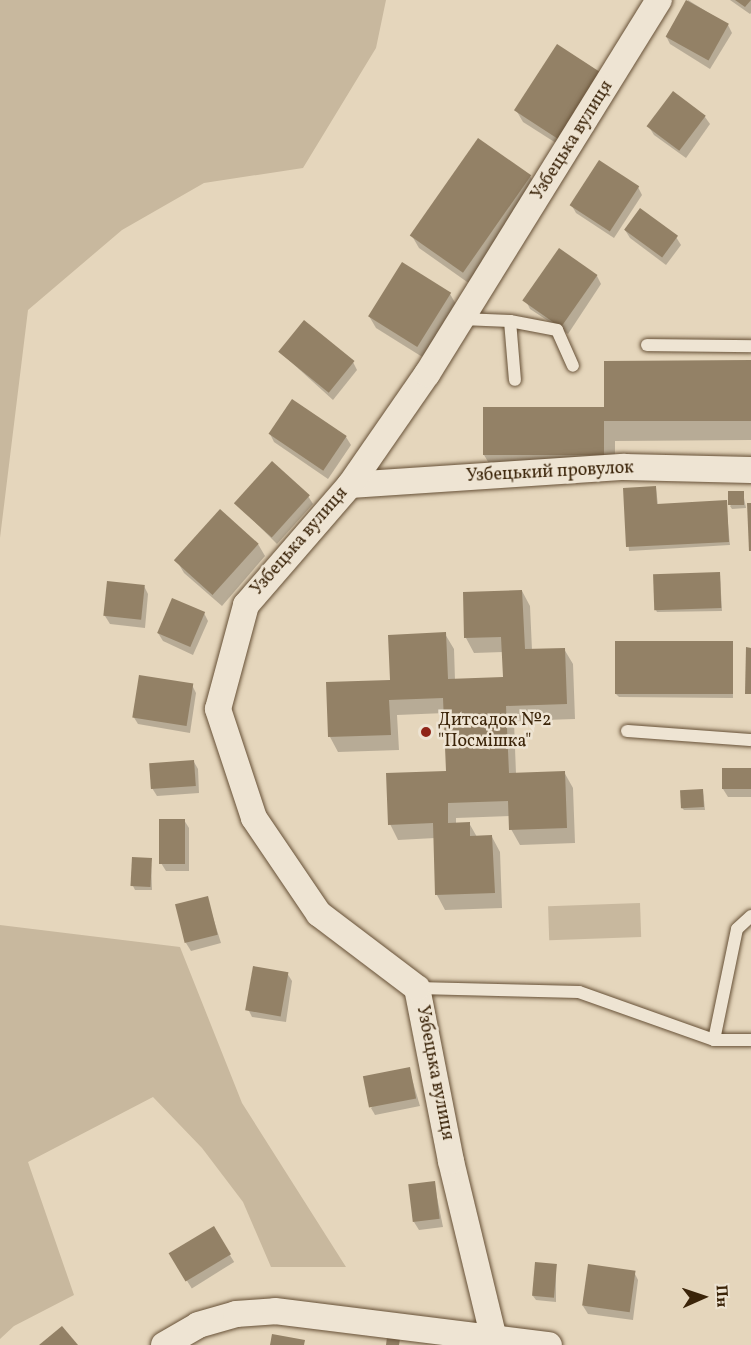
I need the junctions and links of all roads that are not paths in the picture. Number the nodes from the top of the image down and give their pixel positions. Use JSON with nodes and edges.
{"nodes":[{"id":1,"x":659,"y":0,"type":"edge"},
{"id":2,"x":462,"y":319,"type":"junction"},
{"id":3,"x":510,"y":321,"type":"junction"},
{"id":4,"x":647,"y":345,"type":"dead end"},
{"id":5,"x":751,"y":346,"type":"edge"},
{"id":6,"x":573,"y":366,"type":"dead end"},
{"id":7,"x":515,"y":380,"type":"dead end"},
{"id":8,"x":751,"y":470,"type":"edge"},
{"id":9,"x":350,"y":485,"type":"junction"},
{"id":10,"x":627,"y":731,"type":"dead end"},
{"id":11,"x":751,"y":740,"type":"edge"},
{"id":12,"x":751,"y":916,"type":"edge"},
{"id":13,"x":417,"y":988,"type":"junction"},
{"id":14,"x":714,"y":1040,"type":"junction"},
{"id":15,"x":751,"y":1040,"type":"edge"},
{"id":16,"x":494,"y":1339,"type":"junction"},
{"id":17,"x":164,"y":1345,"type":"edge"},
{"id":18,"x":549,"y":1345,"type":"edge"}],
"edges":[{"from":1,"to":2,"type":"street","name":"Узбецька вулиця"},
{"from":2,"to":3,"type":"lane"},
{"from":2,"to":9,"type":"street","name":"Узбецька вулиця"},
{"from":3,"to":6,"type":"lane"},
{"from":3,"to":7,"type":"lane"},
{"from":4,"to":5,"type":"lane"},
{"from":8,"to":9,"type":"street","name":"Узбецький провулок"},
{"from":9,"to":13,"type":"street","name":"Узбецька вулиця"},
{"from":10,"to":11,"type":"lane"},
{"from":12,"to":14,"type":"lane"},
{"from":13,"to":14,"type":"lane"},
{"from":13,"to":16,"type":"street","name":"Узбецька вулиця"},
{"from":14,"to":15,"type":"lane"},
{"from":16,"to":17,"type":"street"},
{"from":16,"to":18,"type":"street"}]}
